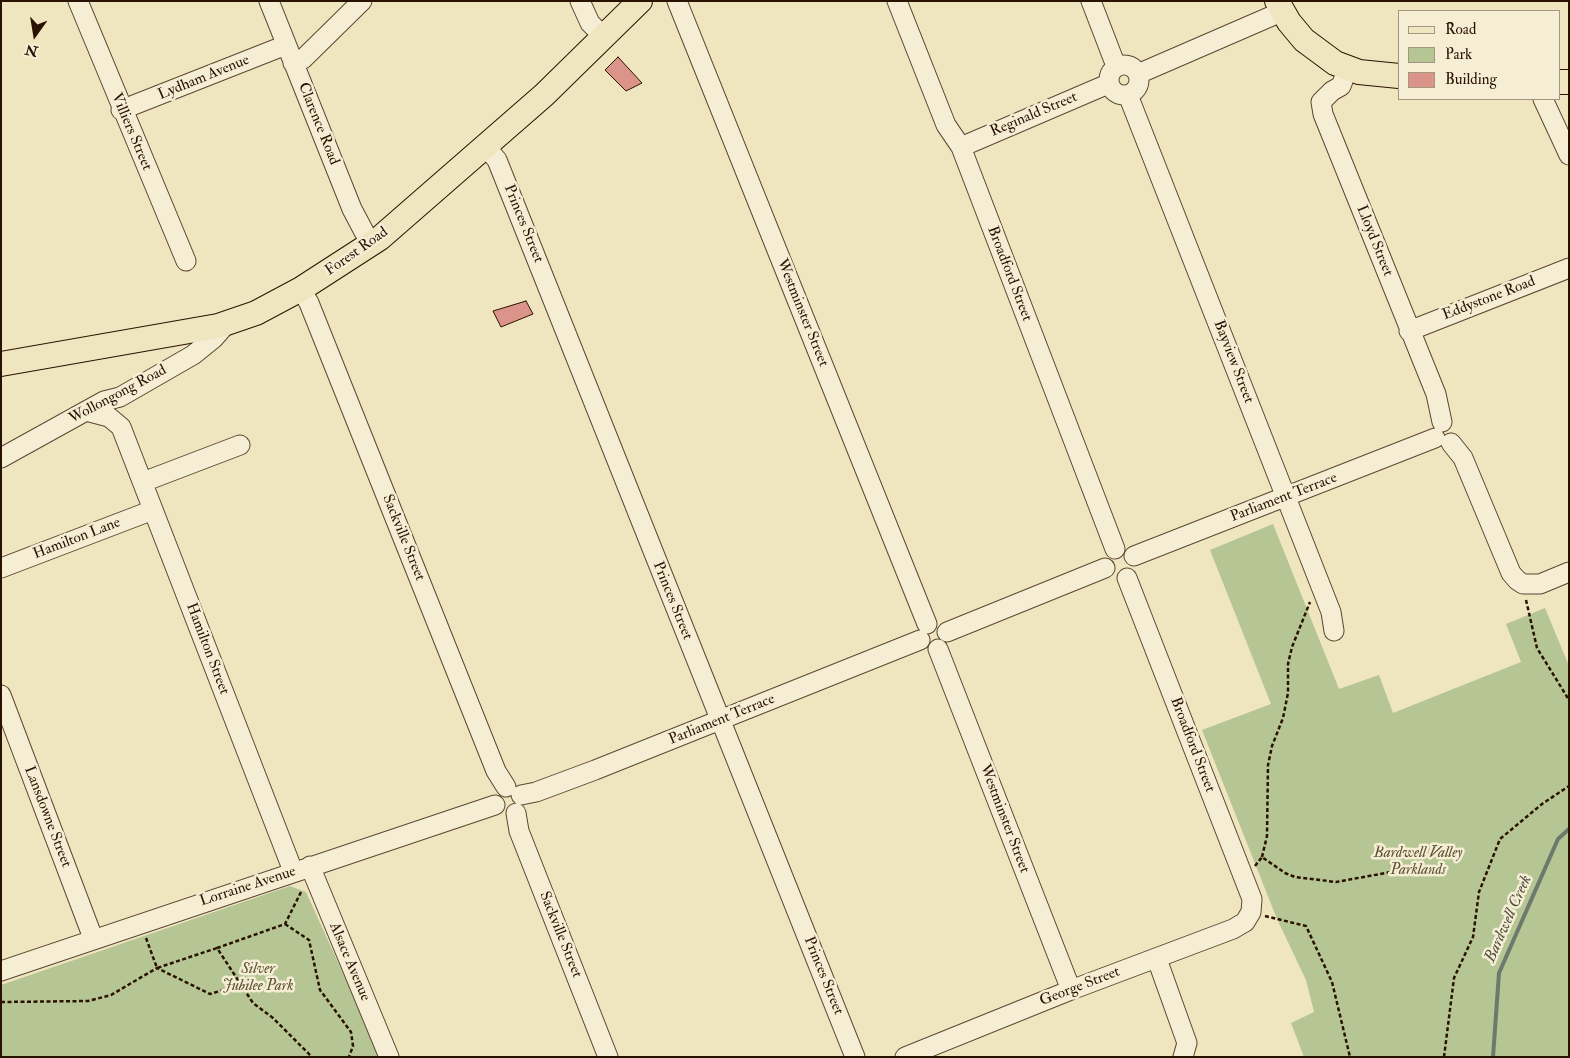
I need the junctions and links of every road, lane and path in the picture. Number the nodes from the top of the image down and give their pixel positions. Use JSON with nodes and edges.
{"nodes":[{"id":1,"x":78,"y":1,"type":"edge"},
{"id":2,"x":269,"y":1,"type":"edge"},
{"id":3,"x":362,"y":1,"type":"edge"},
{"id":4,"x":580,"y":1,"type":"edge"},
{"id":5,"x":640,"y":1,"type":"edge"},
{"id":6,"x":677,"y":1,"type":"edge"},
{"id":7,"x":897,"y":1,"type":"edge"},
{"id":8,"x":1091,"y":1,"type":"edge"},
{"id":9,"x":1279,"y":6,"type":"edge"},
{"id":10,"x":604,"y":37,"type":"junction"},
{"id":11,"x":286,"y":45,"type":"junction"},
{"id":12,"x":293,"y":64,"type":"junction"},
{"id":13,"x":1116,"y":66,"type":"junction"},
{"id":14,"x":1348,"y":68,"type":"junction"},
{"id":15,"x":1138,"y":74,"type":"junction"},
{"id":16,"x":1398,"y":76,"type":"edge"},
{"id":17,"x":1108,"y":84,"type":"junction"},
{"id":18,"x":1128,"y":95,"type":"junction"},
{"id":19,"x":1543,"y":100,"type":"edge"},
{"id":20,"x":122,"y":110,"type":"junction"},
{"id":21,"x":486,"y":147,"type":"junction"},
{"id":22,"x":961,"y":147,"type":"junction"},
{"id":23,"x":1569,"y":155,"type":"edge"},
{"id":24,"x":371,"y":246,"type":"junction"},
{"id":25,"x":186,"y":261,"type":"dead end"},
{"id":26,"x":1569,"y":268,"type":"edge"},
{"id":27,"x":301,"y":289,"type":"junction"},
{"id":28,"x":228,"y":322,"type":"junction"},
{"id":29,"x":1409,"y":330,"type":"junction"},
{"id":30,"x":1,"y":364,"type":"edge"},
{"id":31,"x":120,"y":397,"type":"junction"},
{"id":32,"x":86,"y":411,"type":"junction"},
{"id":33,"x":121,"y":427,"type":"junction"},
{"id":34,"x":1442,"y":434,"type":"junction"},
{"id":35,"x":240,"y":445,"type":"dead end"},
{"id":36,"x":1,"y":458,"type":"edge"},
{"id":37,"x":143,"y":482,"type":"junction"},
{"id":38,"x":1286,"y":497,"type":"junction"},
{"id":39,"x":153,"y":510,"type":"junction"},
{"id":40,"x":1115,"y":549,"type":"junction"},
{"id":41,"x":1134,"y":556,"type":"junction"},
{"id":42,"x":1,"y":568,"type":"edge"},
{"id":43,"x":1105,"y":568,"type":"junction"},
{"id":44,"x":1569,"y":572,"type":"edge"},
{"id":45,"x":1127,"y":578,"type":"junction"},
{"id":46,"x":1523,"y":584,"type":"junction"},
{"id":47,"x":1322,"y":588,"type":"junction"},
{"id":48,"x":1334,"y":631,"type":"dead end"},
{"id":49,"x":923,"y":632,"type":"junction"},
{"id":50,"x":947,"y":632,"type":"junction"},
{"id":51,"x":938,"y":649,"type":"junction"},
{"id":52,"x":1,"y":695,"type":"edge"},
{"id":53,"x":1569,"y":700,"type":"edge"},
{"id":54,"x":720,"y":721,"type":"junction"},
{"id":55,"x":1569,"y":786,"type":"edge"},
{"id":56,"x":513,"y":791,"type":"junction"},
{"id":57,"x":495,"y":805,"type":"junction"},
{"id":58,"x":516,"y":813,"type":"junction"},
{"id":59,"x":1262,"y":857,"type":"junction"},
{"id":60,"x":1402,"y":870,"type":"dead end"},
{"id":61,"x":300,"y":876,"type":"junction"},
{"id":62,"x":1244,"y":879,"type":"junction"},
{"id":63,"x":1251,"y":912,"type":"junction"},
{"id":64,"x":285,"y":924,"type":"junction"},
{"id":65,"x":146,"y":937,"type":"dead end"},
{"id":66,"x":93,"y":938,"type":"junction"},
{"id":67,"x":217,"y":948,"type":"junction"},
{"id":68,"x":1157,"y":959,"type":"junction"},
{"id":69,"x":157,"y":968,"type":"junction"},
{"id":70,"x":1,"y":971,"type":"edge"},
{"id":71,"x":240,"y":985,"type":"junction"},
{"id":72,"x":1071,"y":990,"type":"junction"},
{"id":73,"x":1,"y":1002,"type":"edge"},
{"id":74,"x":312,"y":1057,"type":"edge"},
{"id":75,"x":349,"y":1057,"type":"edge"},
{"id":76,"x":389,"y":1057,"type":"edge"},
{"id":77,"x":608,"y":1057,"type":"edge"},
{"id":78,"x":855,"y":1057,"type":"edge"},
{"id":79,"x":905,"y":1057,"type":"edge"},
{"id":80,"x":1183,"y":1057,"type":"edge"},
{"id":81,"x":1350,"y":1057,"type":"edge"},
{"id":82,"x":1444,"y":1057,"type":"edge"}],
"edges":[{"from":1,"to":20,"type":"street","name":"Villiers Street"},
{"from":2,"to":11,"type":"street","name":"Clarence Road"},
{"from":3,"to":12,"type":"street"},
{"from":4,"to":10,"type":"street"},
{"from":5,"to":10,"type":"main road","name":"Forest Road"},
{"from":6,"to":49,"type":"street","name":"Westminster Street"},
{"from":7,"to":22,"type":"street","name":"Broadford Street"},
{"from":8,"to":13,"type":"street"},
{"from":9,"to":14,"type":"main road"},
{"from":9,"to":15,"type":"street"},
{"from":10,"to":21,"type":"main road","name":"Forest Road"},
{"from":11,"to":12,"type":"street","name":"Clarence Road"},
{"from":11,"to":20,"type":"street","name":"Lydham Avenue"},
{"from":12,"to":24,"type":"street","name":"Clarence Road"},
{"from":13,"to":15,"type":"street"},
{"from":13,"to":17,"type":"street"},
{"from":14,"to":16,"type":"main road"},
{"from":14,"to":29,"type":"street","name":"Lloyd Street"},
{"from":15,"to":18,"type":"street"},
{"from":17,"to":18,"type":"street"},
{"from":17,"to":22,"type":"street","name":"Reginald Street"},
{"from":18,"to":38,"type":"street","name":"Bayview Street"},
{"from":19,"to":23,"type":"street"},
{"from":20,"to":25,"type":"street","name":"Villiers Street"},
{"from":21,"to":24,"type":"main road","name":"Forest Road"},
{"from":21,"to":54,"type":"street","name":"Princes Street"},
{"from":22,"to":40,"type":"street","name":"Broadford Street"},
{"from":24,"to":27,"type":"main road","name":"Forest Road"},
{"from":26,"to":29,"type":"street","name":"Eddystone Road"},
{"from":27,"to":28,"type":"main road","name":"Forest Road"},
{"from":27,"to":56,"type":"street","name":"Sackville Street"},
{"from":28,"to":30,"type":"main road","name":"Forest Road"},
{"from":28,"to":31,"type":"street","name":"Wollongong Road"},
{"from":29,"to":34,"type":"street","name":"Lloyd Street"},
{"from":31,"to":32,"type":"street","name":"Wollongong Road"},
{"from":31,"to":33,"type":"street","name":"Hamilton Street"},
{"from":32,"to":33,"type":"street"},
{"from":32,"to":36,"type":"street","name":"Wollongong Road"},
{"from":33,"to":37,"type":"street","name":"Hamilton Street"},
{"from":34,"to":38,"type":"street","name":"Parliament Terrace"},
{"from":34,"to":46,"type":"street","name":"Lloyd Street"},
{"from":35,"to":37,"type":"street"},
{"from":37,"to":39,"type":"street","name":"Hamilton Street"},
{"from":38,"to":41,"type":"street","name":"Parliament Terrace"},
{"from":38,"to":47,"type":"street","name":"Bayview Street"},
{"from":39,"to":42,"type":"street","name":"Hamilton Lane"},
{"from":39,"to":61,"type":"street","name":"Hamilton Street"},
{"from":40,"to":41,"type":"street"},
{"from":40,"to":43,"type":"street"},
{"from":41,"to":45,"type":"street"},
{"from":43,"to":45,"type":"street"},
{"from":43,"to":50,"type":"street"},
{"from":44,"to":46,"type":"street"},
{"from":45,"to":62,"type":"street","name":"Broadford Street"},
{"from":46,"to":53,"type":"path"},
{"from":47,"to":48,"type":"street","name":"Bayview Street"},
{"from":47,"to":59,"type":"path"},
{"from":49,"to":50,"type":"street"},
{"from":49,"to":51,"type":"street"},
{"from":49,"to":54,"type":"street","name":"Parliament Terrace"},
{"from":50,"to":51,"type":"street"},
{"from":51,"to":72,"type":"street","name":"Westminster Street"},
{"from":52,"to":66,"type":"street","name":"Lansdowne Street"},
{"from":54,"to":56,"type":"street","name":"Parliament Terrace"},
{"from":54,"to":78,"type":"street","name":"Princes Street"},
{"from":55,"to":82,"type":"path"},
{"from":56,"to":57,"type":"street"},
{"from":56,"to":58,"type":"street"},
{"from":57,"to":58,"type":"street"},
{"from":57,"to":61,"type":"street","name":"Lorraine Avenue"},
{"from":58,"to":77,"type":"street","name":"Sackville Street"},
{"from":59,"to":60,"type":"path"},
{"from":59,"to":62,"type":"path"},
{"from":61,"to":64,"type":"path"},
{"from":61,"to":66,"type":"street","name":"Lorraine Avenue"},
{"from":61,"to":76,"type":"street","name":"Alsace Avenue"},
{"from":62,"to":63,"type":"street","name":"Broadford Street"},
{"from":63,"to":68,"type":"street","name":"George Street"},
{"from":63,"to":81,"type":"path"},
{"from":64,"to":67,"type":"path"},
{"from":64,"to":75,"type":"path"},
{"from":65,"to":69,"type":"path"},
{"from":66,"to":70,"type":"street","name":"Lorraine Avenue"},
{"from":67,"to":69,"type":"path"},
{"from":67,"to":71,"type":"path"},
{"from":68,"to":72,"type":"street","name":"George Street"},
{"from":68,"to":80,"type":"street"},
{"from":69,"to":71,"type":"path"},
{"from":69,"to":73,"type":"path"},
{"from":71,"to":74,"type":"path"},
{"from":72,"to":79,"type":"street","name":"George Street"}]}
